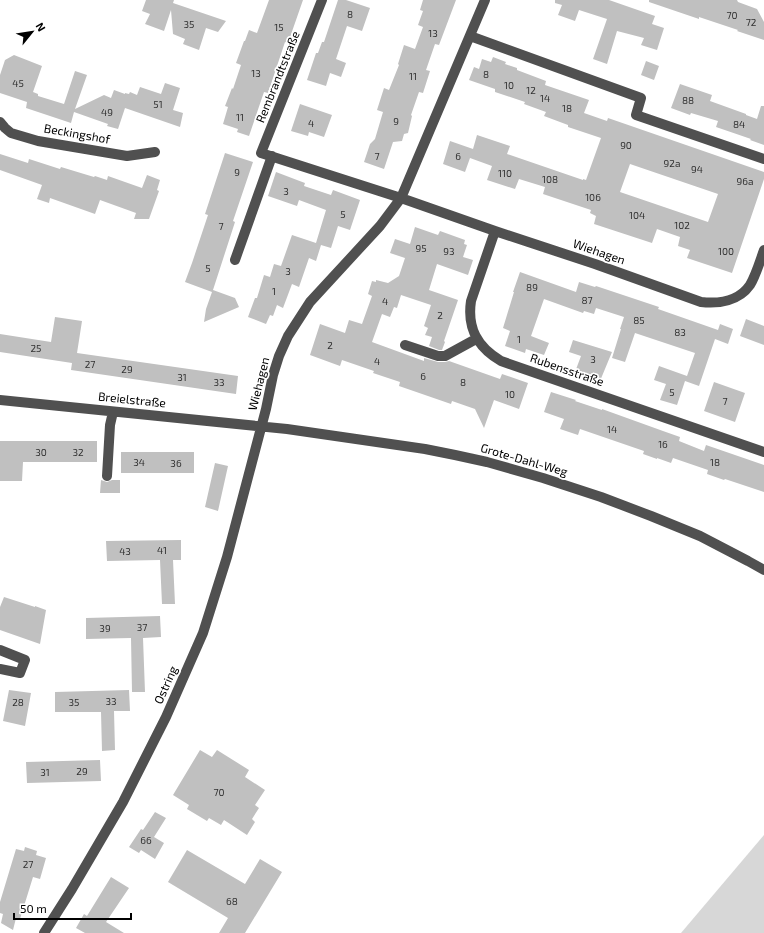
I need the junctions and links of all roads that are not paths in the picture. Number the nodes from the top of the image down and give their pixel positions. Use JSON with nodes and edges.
{"nodes":[{"id":1,"x":322,"y":0,"type":"edge"},
{"id":2,"x":485,"y":0,"type":"edge"},
{"id":3,"x":470,"y":36,"type":"junction"},
{"id":4,"x":0,"y":122,"type":"edge"},
{"id":5,"x":155,"y":152,"type":"dead end"},
{"id":6,"x":272,"y":156,"type":"junction"},
{"id":7,"x":764,"y":159,"type":"edge"},
{"id":8,"x":401,"y":198,"type":"junction"},
{"id":9,"x":495,"y":231,"type":"junction"},
{"id":10,"x":764,"y":250,"type":"edge"},
{"id":11,"x":234,"y":260,"type":"dead end"},
{"id":12,"x":476,"y":339,"type":"junction"},
{"id":13,"x":405,"y":345,"type":"dead end"},
{"id":14,"x":0,"y":400,"type":"edge"},
{"id":15,"x":113,"y":412,"type":"junction"},
{"id":16,"x":261,"y":427,"type":"junction"},
{"id":17,"x":764,"y":452,"type":"edge"},
{"id":18,"x":107,"y":476,"type":"dead end"},
{"id":19,"x":764,"y":570,"type":"edge"},
{"id":20,"x":0,"y":650,"type":"edge"},
{"id":21,"x":0,"y":669,"type":"edge"},
{"id":22,"x":44,"y":933,"type":"edge"}],
"edges":[{"from":1,"to":6,"type":"street","name":"Rembrandtstraße"},
{"from":2,"to":3,"type":"street","name":"Wiehagen"},
{"from":3,"to":7,"type":"street"},
{"from":3,"to":8,"type":"street","name":"Wiehagen"},
{"from":4,"to":5,"type":"street","name":"Beckingshof"},
{"from":6,"to":8,"type":"street"},
{"from":6,"to":11,"type":"street"},
{"from":8,"to":9,"type":"street","name":"Wiehagen"},
{"from":8,"to":16,"type":"street","name":"Wiehagen"},
{"from":9,"to":10,"type":"street","name":"Wiehagen"},
{"from":9,"to":12,"type":"street","name":"Rubensstraße"},
{"from":12,"to":13,"type":"street"},
{"from":12,"to":17,"type":"street","name":"Rubensstraße"},
{"from":14,"to":15,"type":"street","name":"Breielstraße"},
{"from":15,"to":16,"type":"street","name":"Breielstraße"},
{"from":15,"to":18,"type":"street"},
{"from":16,"to":19,"type":"street","name":"Grote-Dahl-Weg"},
{"from":16,"to":22,"type":"street","name":"Ostring"},
{"from":20,"to":21,"type":"street"}]}
